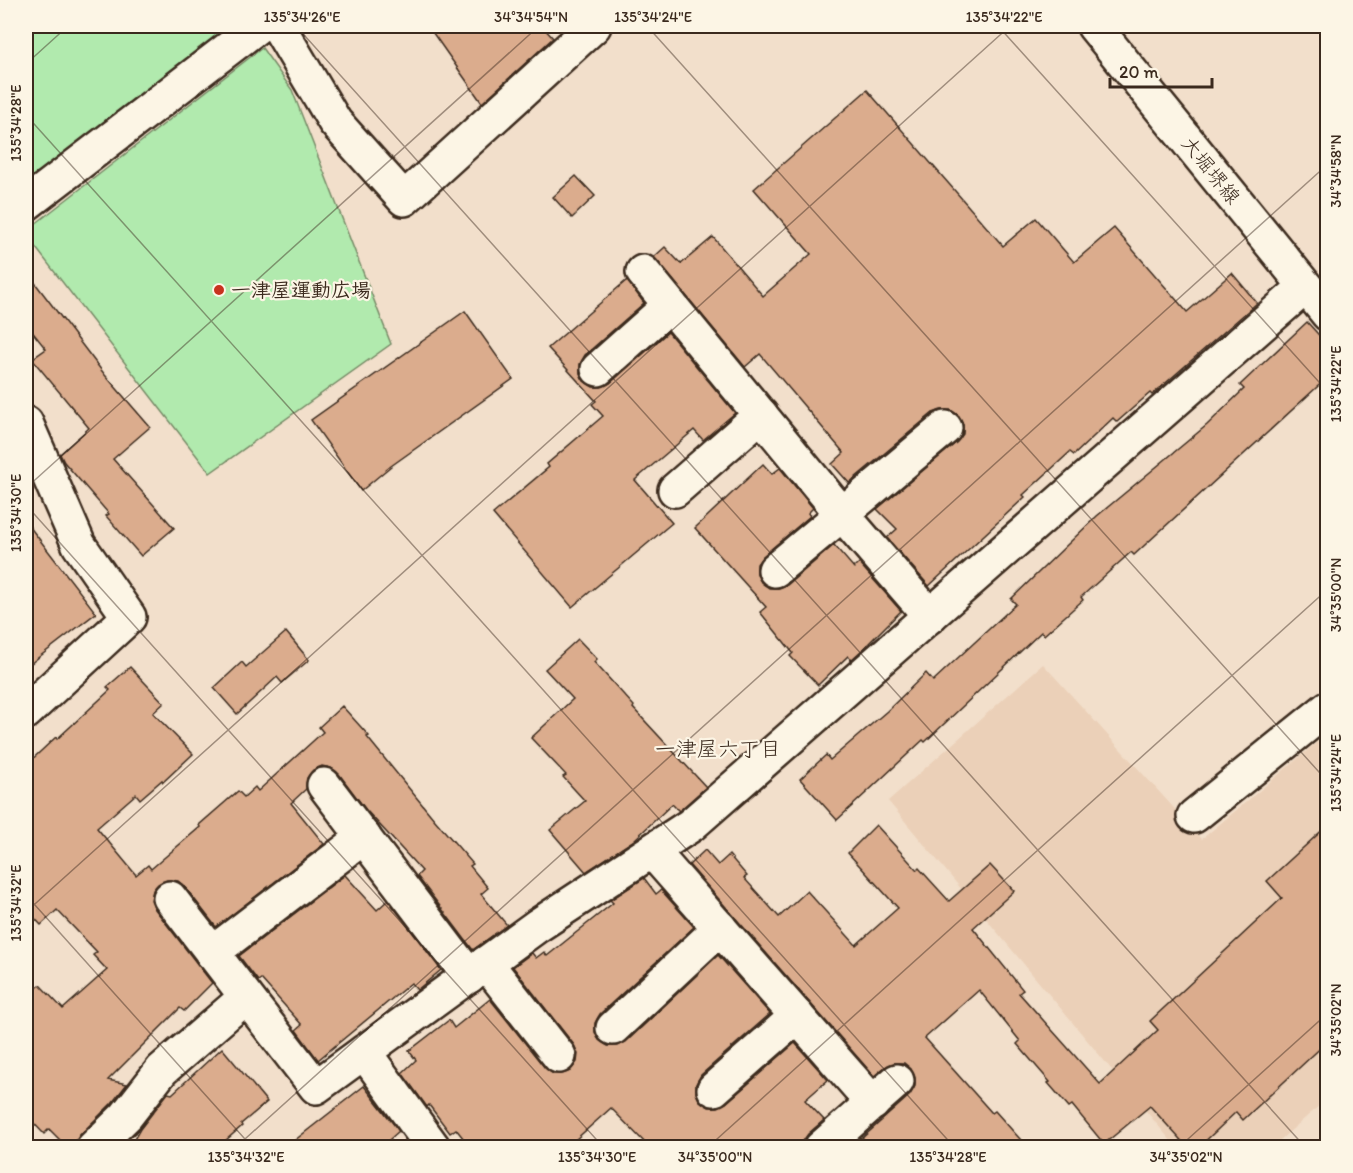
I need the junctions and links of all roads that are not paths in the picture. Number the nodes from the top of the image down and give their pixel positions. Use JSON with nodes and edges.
{"nodes":[{"id":1,"x":258,"y":26,"type":"edge"},
{"id":2,"x":278,"y":26,"type":"edge"},
{"id":3,"x":594,"y":26,"type":"edge"},
{"id":4,"x":1094,"y":26,"type":"edge"},
{"id":5,"x":26,"y":204,"type":"edge"},
{"id":6,"x":643,"y":272,"type":"dead end"},
{"id":7,"x":1305,"y":287,"type":"junction"},
{"id":8,"x":670,"y":305,"type":"junction"},
{"id":9,"x":1328,"y":314,"type":"edge"},
{"id":10,"x":598,"y":369,"type":"dead end"},
{"id":11,"x":761,"y":415,"type":"junction"},
{"id":12,"x":945,"y":428,"type":"dead end"},
{"id":13,"x":29,"y":440,"type":"edge"},
{"id":14,"x":675,"y":490,"type":"dead end"},
{"id":15,"x":842,"y":514,"type":"junction"},
{"id":16,"x":775,"y":570,"type":"dead end"},
{"id":17,"x":930,"y":616,"type":"junction"},
{"id":18,"x":1328,"y":708,"type":"edge"},
{"id":19,"x":26,"y":712,"type":"edge"},
{"id":20,"x":324,"y":784,"type":"dead end"},
{"id":21,"x":1194,"y":816,"type":"dead end"},
{"id":22,"x":364,"y":837,"type":"junction"},
{"id":23,"x":652,"y":851,"type":"junction"},
{"id":24,"x":170,"y":898,"type":"dead end"},
{"id":25,"x":720,"y":928,"type":"junction"},
{"id":26,"x":212,"y":953,"type":"junction"},
{"id":27,"x":477,"y":970,"type":"junction"},
{"id":28,"x":246,"y":997,"type":"junction"},
{"id":29,"x":797,"y":1016,"type":"junction"},
{"id":30,"x":613,"y":1028,"type":"dead end"},
{"id":31,"x":364,"y":1052,"type":"junction"},
{"id":32,"x":558,"y":1056,"type":"dead end"},
{"id":33,"x":897,"y":1081,"type":"dead end"},
{"id":34,"x":714,"y":1089,"type":"dead end"},
{"id":35,"x":873,"y":1102,"type":"junction"},
{"id":36,"x":433,"y":1147,"type":"edge"},
{"id":37,"x":93,"y":1148,"type":"edge"},
{"id":38,"x":821,"y":1148,"type":"edge"}],
"edges":[{"from":1,"to":5,"type":"street"},
{"from":2,"to":3,"type":"street"},
{"from":4,"to":7,"type":"street","name":"大堀堺線"},
{"from":6,"to":8,"type":"street"},
{"from":7,"to":9,"type":"street","name":"大堀堺線"},
{"from":7,"to":17,"type":"street"},
{"from":8,"to":10,"type":"street"},
{"from":8,"to":11,"type":"street"},
{"from":11,"to":14,"type":"street"},
{"from":11,"to":15,"type":"street"},
{"from":12,"to":15,"type":"street"},
{"from":13,"to":19,"type":"street"},
{"from":15,"to":16,"type":"street"},
{"from":15,"to":17,"type":"street"},
{"from":17,"to":23,"type":"street"},
{"from":18,"to":21,"type":"street"},
{"from":20,"to":22,"type":"street"},
{"from":22,"to":26,"type":"street"},
{"from":22,"to":27,"type":"street"},
{"from":23,"to":25,"type":"street"},
{"from":23,"to":27,"type":"street"},
{"from":24,"to":26,"type":"street"},
{"from":25,"to":29,"type":"street"},
{"from":25,"to":30,"type":"street"},
{"from":26,"to":28,"type":"street"},
{"from":27,"to":31,"type":"street"},
{"from":27,"to":32,"type":"street"},
{"from":28,"to":31,"type":"street"},
{"from":28,"to":37,"type":"street"},
{"from":29,"to":34,"type":"street"},
{"from":29,"to":35,"type":"street"},
{"from":31,"to":36,"type":"street"},
{"from":33,"to":35,"type":"street"},
{"from":35,"to":38,"type":"street"}]}
